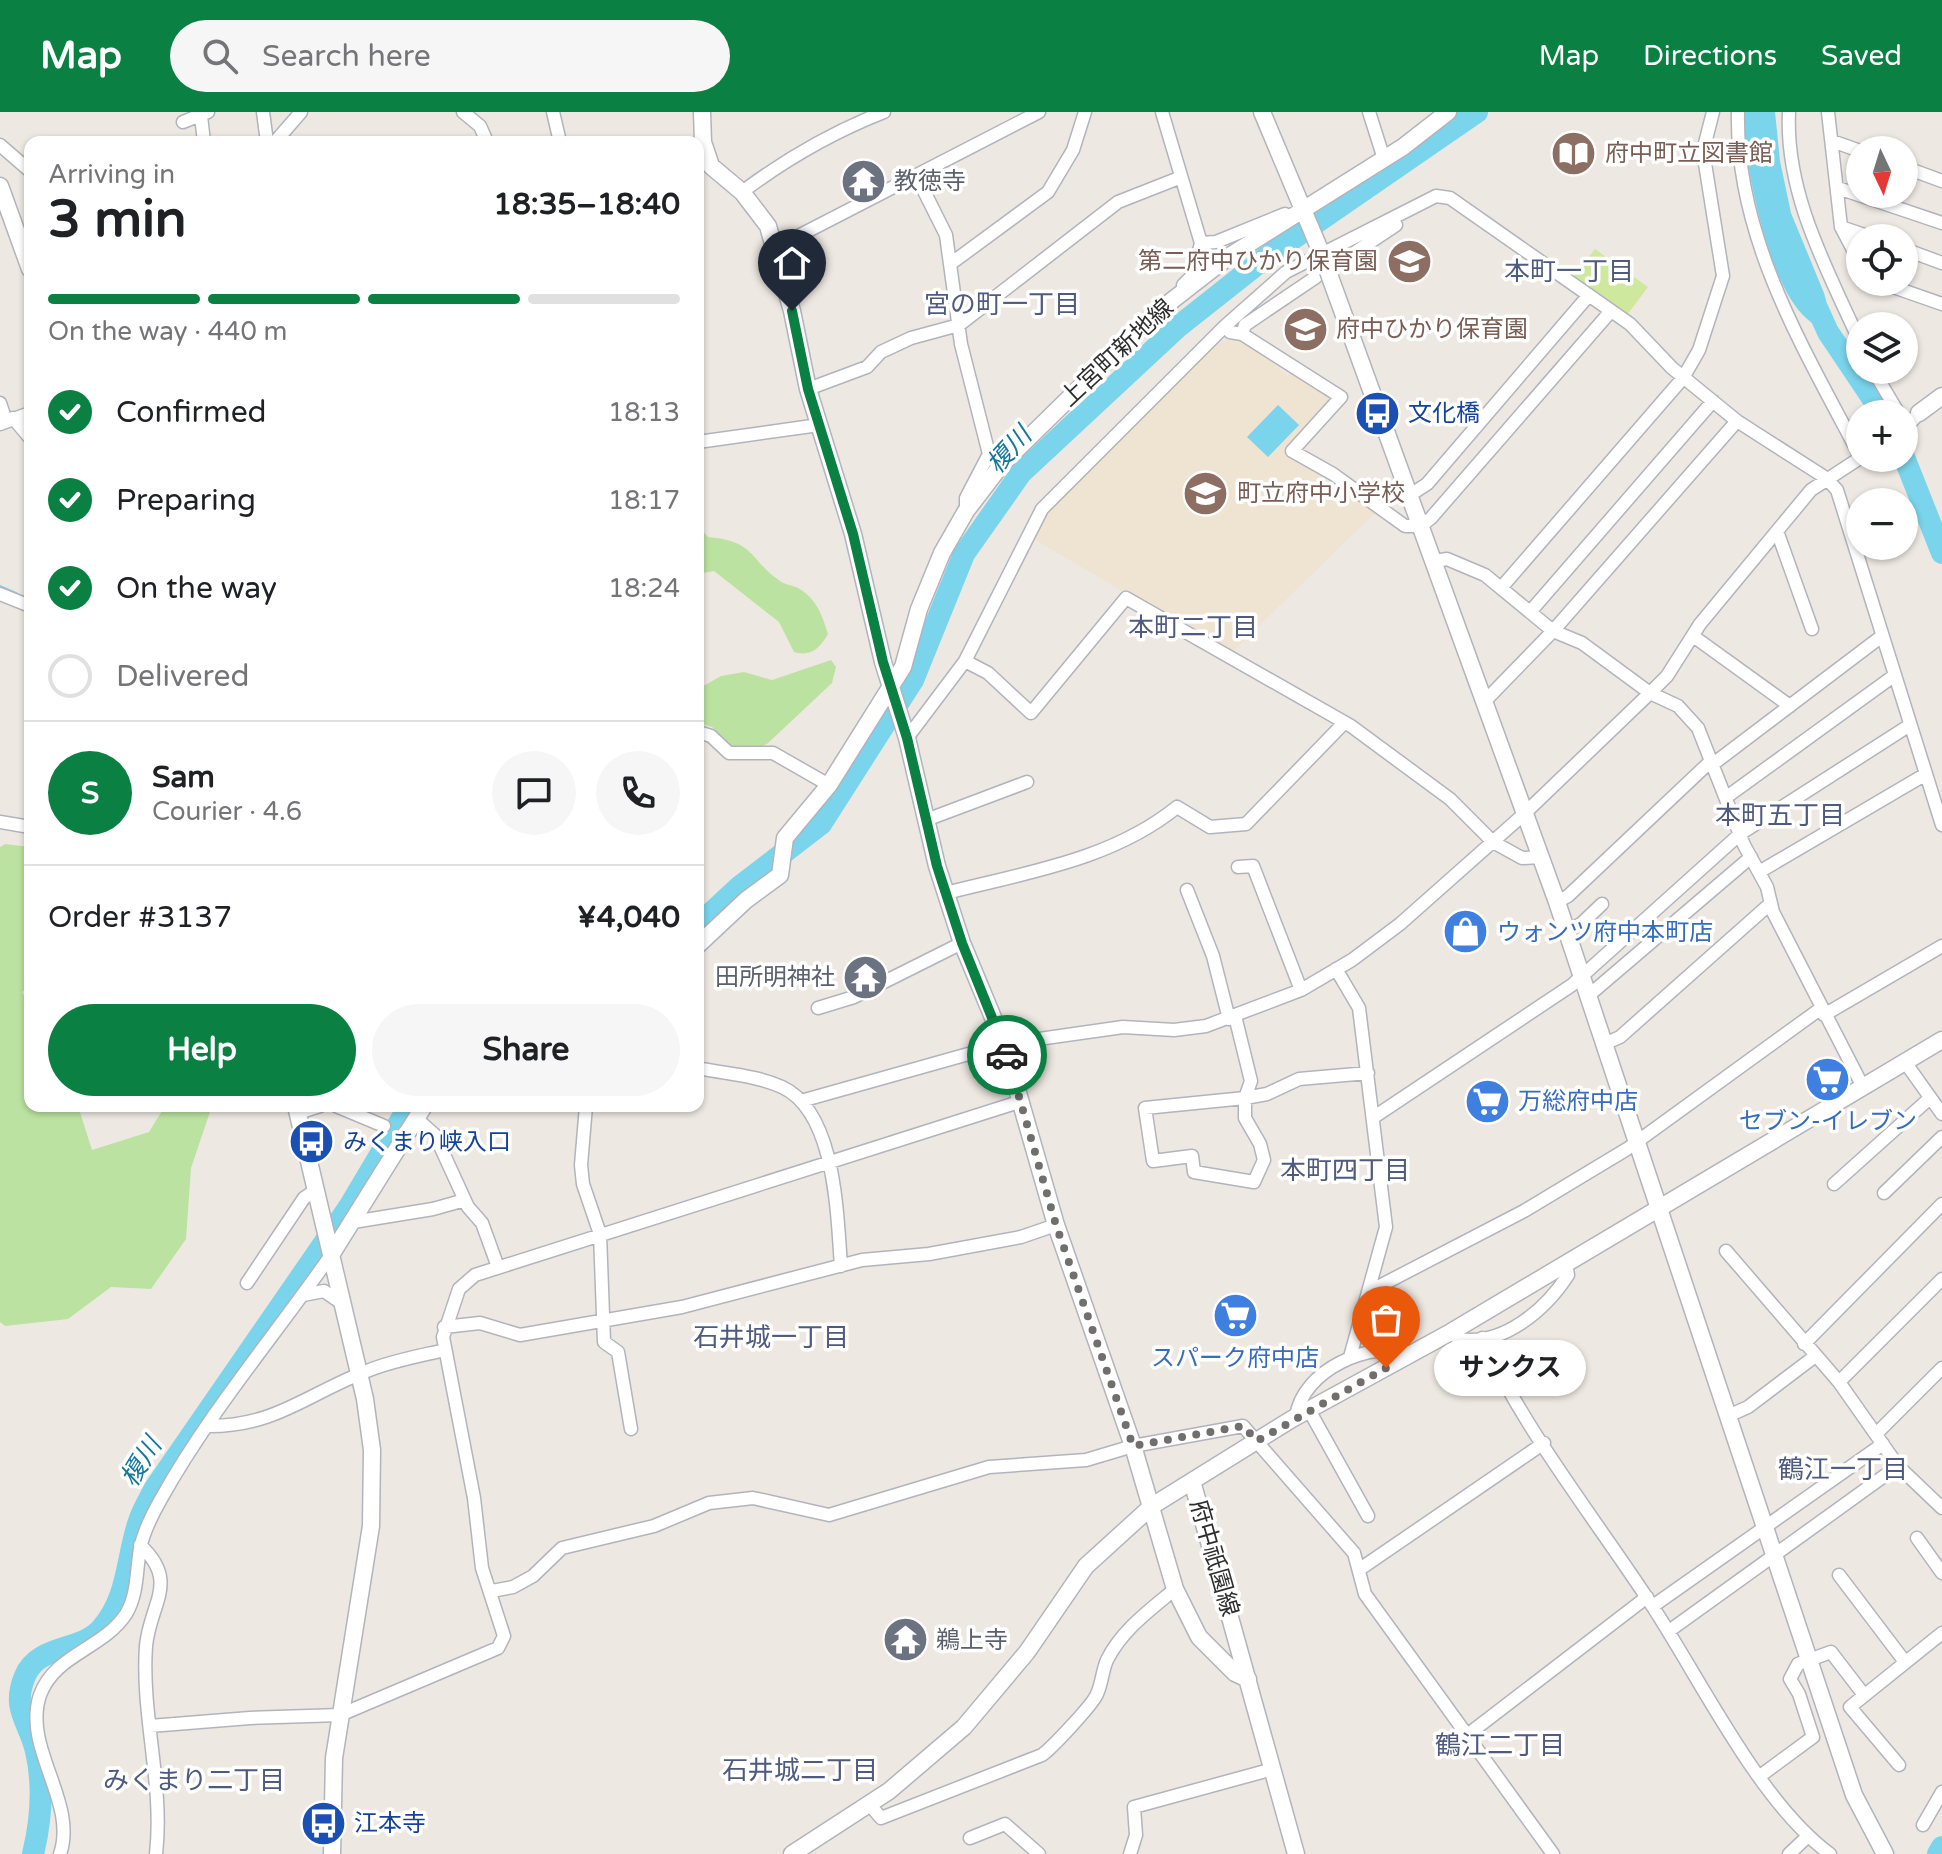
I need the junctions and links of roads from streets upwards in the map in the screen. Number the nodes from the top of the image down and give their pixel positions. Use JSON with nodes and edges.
{"nodes":[{"id":1,"x":263,"y":112,"type":"edge"},
{"id":2,"x":301,"y":112,"type":"edge"},
{"id":3,"x":463,"y":112,"type":"edge"},
{"id":4,"x":553,"y":112,"type":"edge"},
{"id":5,"x":702,"y":112,"type":"edge"},
{"id":6,"x":884,"y":112,"type":"edge"},
{"id":7,"x":1039,"y":112,"type":"edge"},
{"id":8,"x":1085,"y":112,"type":"edge"},
{"id":9,"x":1162,"y":112,"type":"edge"},
{"id":10,"x":1262,"y":112,"type":"edge"},
{"id":11,"x":1369,"y":112,"type":"edge"},
{"id":12,"x":1448,"y":112,"type":"edge"},
{"id":13,"x":1713,"y":112,"type":"edge"},
{"id":14,"x":1738,"y":112,"type":"edge"},
{"id":15,"x":1789,"y":112,"type":"edge"},
{"id":16,"x":1828,"y":112,"type":"edge"},
{"id":17,"x":205,"y":114,"type":"edge"},
{"id":18,"x":183,"y":122,"type":"dead end"},
{"id":19,"x":204,"y":136,"type":"edge"},
{"id":20,"x":266,"y":136,"type":"edge"},
{"id":21,"x":280,"y":136,"type":"edge"},
{"id":22,"x":484,"y":136,"type":"edge"},
{"id":23,"x":559,"y":136,"type":"edge"},
{"id":24,"x":703,"y":136,"type":"edge"},
{"id":25,"x":1832,"y":141,"type":"junction"},
{"id":26,"x":0,"y":145,"type":"edge"},
{"id":27,"x":1846,"y":146,"type":"edge"},
{"id":28,"x":1384,"y":159,"type":"junction"},
{"id":29,"x":705,"y":165,"type":"edge"},
{"id":30,"x":24,"y":166,"type":"edge"},
{"id":31,"x":1918,"y":172,"type":"edge"},
{"id":32,"x":917,"y":177,"type":"junction"},
{"id":33,"x":1179,"y":178,"type":"junction"},
{"id":34,"x":1942,"y":181,"type":"edge"},
{"id":35,"x":0,"y":186,"type":"edge"},
{"id":36,"x":1838,"y":188,"type":"junction"},
{"id":37,"x":742,"y":192,"type":"junction"},
{"id":38,"x":1414,"y":208,"type":"junction"},
{"id":39,"x":1306,"y":213,"type":"junction"},
{"id":40,"x":1942,"y":223,"type":"edge"},
{"id":41,"x":1841,"y":227,"type":"junction"},
{"id":42,"x":1846,"y":229,"type":"edge"},
{"id":43,"x":1846,"y":236,"type":"edge"},
{"id":44,"x":1201,"y":243,"type":"junction"},
{"id":45,"x":775,"y":248,"type":"junction"},
{"id":46,"x":24,"y":252,"type":"edge"},
{"id":47,"x":1918,"y":254,"type":"edge"},
{"id":48,"x":953,"y":262,"type":"junction"},
{"id":49,"x":1326,"y":263,"type":"junction"},
{"id":50,"x":1942,"y":263,"type":"edge"},
{"id":51,"x":1589,"y":295,"type":"junction"},
{"id":52,"x":1918,"y":296,"type":"edge"},
{"id":53,"x":1942,"y":304,"type":"edge"},
{"id":54,"x":1611,"y":311,"type":"junction"},
{"id":55,"x":1846,"y":312,"type":"edge"},
{"id":56,"x":1156,"y":313,"type":"junction"},
{"id":57,"x":959,"y":325,"type":"junction"},
{"id":58,"x":1225,"y":326,"type":"junction"},
{"id":59,"x":1242,"y":334,"type":"junction"},
{"id":60,"x":1683,"y":378,"type":"junction"},
{"id":61,"x":808,"y":389,"type":"junction"},
{"id":62,"x":1942,"y":396,"type":"edge"},
{"id":63,"x":1713,"y":401,"type":"junction"},
{"id":64,"x":0,"y":403,"type":"edge"},
{"id":65,"x":1918,"y":412,"type":"edge"},
{"id":66,"x":6,"y":421,"type":"edge"},
{"id":67,"x":1737,"y":421,"type":"junction"},
{"id":68,"x":819,"y":425,"type":"junction"},
{"id":69,"x":1846,"y":429,"type":"edge"},
{"id":70,"x":24,"y":434,"type":"edge"},
{"id":71,"x":704,"y":441,"type":"edge"},
{"id":72,"x":1846,"y":466,"type":"edge"},
{"id":73,"x":1826,"y":478,"type":"junction"},
{"id":74,"x":1410,"y":495,"type":"junction"},
{"id":75,"x":966,"y":511,"type":"junction"},
{"id":76,"x":1421,"y":526,"type":"junction"},
{"id":77,"x":1777,"y":531,"type":"junction"},
{"id":78,"x":1434,"y":561,"type":"junction"},
{"id":79,"x":1501,"y":588,"type":"junction"},
{"id":80,"x":0,"y":594,"type":"edge"},
{"id":81,"x":24,"y":604,"type":"edge"},
{"id":82,"x":1530,"y":612,"type":"junction"},
{"id":83,"x":1812,"y":629,"type":"dead end"},
{"id":84,"x":1553,"y":631,"type":"junction"},
{"id":85,"x":1693,"y":636,"type":"junction"},
{"id":86,"x":1882,"y":636,"type":"junction"},
{"id":87,"x":965,"y":661,"type":"junction"},
{"id":88,"x":1895,"y":675,"type":"junction"},
{"id":89,"x":892,"y":692,"type":"junction"},
{"id":90,"x":1650,"y":693,"type":"junction"},
{"id":91,"x":1484,"y":702,"type":"junction"},
{"id":92,"x":1790,"y":706,"type":"junction"},
{"id":93,"x":1344,"y":723,"type":"junction"},
{"id":94,"x":1910,"y":725,"type":"junction"},
{"id":95,"x":704,"y":734,"type":"edge"},
{"id":96,"x":907,"y":738,"type":"junction"},
{"id":97,"x":1712,"y":762,"type":"junction"},
{"id":98,"x":1926,"y":774,"type":"junction"},
{"id":99,"x":1027,"y":782,"type":"dead end"},
{"id":100,"x":829,"y":785,"type":"junction"},
{"id":101,"x":1728,"y":796,"type":"junction"},
{"id":102,"x":1524,"y":814,"type":"junction"},
{"id":103,"x":926,"y":820,"type":"junction"},
{"id":104,"x":0,"y":822,"type":"edge"},
{"id":105,"x":1942,"y":825,"type":"edge"},
{"id":106,"x":24,"y":826,"type":"edge"},
{"id":107,"x":1740,"y":834,"type":"junction"},
{"id":108,"x":1493,"y":842,"type":"junction"},
{"id":109,"x":1540,"y":857,"type":"junction"},
{"id":110,"x":1751,"y":857,"type":"junction"},
{"id":111,"x":1238,"y":867,"type":"dead end"},
{"id":112,"x":1759,"y":872,"type":"junction"},
{"id":113,"x":1187,"y":890,"type":"dead end"},
{"id":114,"x":946,"y":893,"type":"junction"},
{"id":115,"x":1557,"y":902,"type":"junction"},
{"id":116,"x":1771,"y":903,"type":"junction"},
{"id":117,"x":1602,"y":904,"type":"dead end"},
{"id":118,"x":1567,"y":931,"type":"junction"},
{"id":119,"x":704,"y":939,"type":"edge"},
{"id":120,"x":962,"y":943,"type":"junction"},
{"id":121,"x":1942,"y":946,"type":"edge"},
{"id":122,"x":1336,"y":969,"type":"junction"},
{"id":123,"x":1582,"y":976,"type":"junction"},
{"id":124,"x":1301,"y":990,"type":"junction"},
{"id":125,"x":1588,"y":996,"type":"junction"},
{"id":126,"x":818,"y":1008,"type":"dead end"},
{"id":127,"x":1822,"y":1012,"type":"junction"},
{"id":128,"x":1232,"y":1018,"type":"junction"},
{"id":129,"x":1942,"y":1040,"type":"edge"},
{"id":130,"x":1004,"y":1044,"type":"junction"},
{"id":131,"x":1604,"y":1044,"type":"junction"},
{"id":132,"x":1905,"y":1062,"type":"junction"},
{"id":133,"x":704,"y":1069,"type":"edge"},
{"id":134,"x":1368,"y":1073,"type":"junction"},
{"id":135,"x":1863,"y":1087,"type":"junction"},
{"id":136,"x":1245,"y":1098,"type":"junction"},
{"id":137,"x":1930,"y":1098,"type":"junction"},
{"id":138,"x":801,"y":1101,"type":"junction"},
{"id":139,"x":1019,"y":1102,"type":"junction"},
{"id":140,"x":298,"y":1112,"type":"edge"},
{"id":141,"x":350,"y":1112,"type":"edge"},
{"id":142,"x":420,"y":1112,"type":"edge"},
{"id":143,"x":585,"y":1112,"type":"edge"},
{"id":144,"x":1942,"y":1114,"type":"edge"},
{"id":145,"x":1374,"y":1117,"type":"junction"},
{"id":146,"x":384,"y":1126,"type":"dead end"},
{"id":147,"x":1942,"y":1137,"type":"edge"},
{"id":148,"x":1637,"y":1142,"type":"junction"},
{"id":149,"x":829,"y":1160,"type":"junction"},
{"id":150,"x":1834,"y":1184,"type":"dead end"},
{"id":151,"x":316,"y":1190,"type":"junction"},
{"id":152,"x":1884,"y":1193,"type":"dead end"},
{"id":153,"x":465,"y":1200,"type":"junction"},
{"id":154,"x":1942,"y":1204,"type":"edge"},
{"id":155,"x":1658,"y":1207,"type":"junction"},
{"id":156,"x":353,"y":1222,"type":"junction"},
{"id":157,"x":1056,"y":1225,"type":"junction"},
{"id":158,"x":600,"y":1234,"type":"junction"},
{"id":159,"x":330,"y":1251,"type":"junction"},
{"id":160,"x":1726,"y":1251,"type":"dead end"},
{"id":161,"x":1566,"y":1263,"type":"junction"},
{"id":162,"x":841,"y":1266,"type":"junction"},
{"id":163,"x":498,"y":1267,"type":"junction"},
{"id":164,"x":1942,"y":1279,"type":"edge"},
{"id":165,"x":247,"y":1283,"type":"dead end"},
{"id":166,"x":1370,"y":1291,"type":"junction"},
{"id":167,"x":302,"y":1295,"type":"junction"},
{"id":168,"x":343,"y":1304,"type":"junction"},
{"id":169,"x":602,"y":1318,"type":"junction"},
{"id":170,"x":444,"y":1327,"type":"junction"},
{"id":171,"x":1451,"y":1332,"type":"junction"},
{"id":172,"x":1482,"y":1338,"type":"junction"},
{"id":173,"x":1804,"y":1344,"type":"junction"},
{"id":174,"x":445,"y":1350,"type":"junction"},
{"id":175,"x":1412,"y":1353,"type":"junction"},
{"id":176,"x":1350,"y":1357,"type":"junction"},
{"id":177,"x":1814,"y":1357,"type":"junction"},
{"id":178,"x":1942,"y":1368,"type":"edge"},
{"id":179,"x":359,"y":1375,"type":"junction"},
{"id":180,"x":1839,"y":1382,"type":"junction"},
{"id":181,"x":1302,"y":1413,"type":"junction"},
{"id":182,"x":1728,"y":1416,"type":"junction"},
{"id":183,"x":210,"y":1426,"type":"junction"},
{"id":184,"x":631,"y":1429,"type":"dead end"},
{"id":185,"x":1880,"y":1439,"type":"junction"},
{"id":186,"x":1257,"y":1441,"type":"junction"},
{"id":187,"x":1544,"y":1443,"type":"junction"},
{"id":188,"x":1133,"y":1446,"type":"junction"},
{"id":189,"x":1898,"y":1466,"type":"junction"},
{"id":190,"x":1192,"y":1481,"type":"junction"},
{"id":191,"x":1152,"y":1506,"type":"junction"},
{"id":192,"x":1942,"y":1508,"type":"edge"},
{"id":193,"x":1368,"y":1516,"type":"dead end"},
{"id":194,"x":1765,"y":1528,"type":"junction"},
{"id":195,"x":1917,"y":1538,"type":"dead end"},
{"id":196,"x":140,"y":1545,"type":"junction"},
{"id":197,"x":1774,"y":1555,"type":"junction"},
{"id":198,"x":1360,"y":1569,"type":"junction"},
{"id":199,"x":1942,"y":1573,"type":"edge"},
{"id":200,"x":1839,"y":1575,"type":"dead end"},
{"id":201,"x":1175,"y":1589,"type":"junction"},
{"id":202,"x":492,"y":1591,"type":"junction"},
{"id":203,"x":1650,"y":1601,"type":"junction"},
{"id":204,"x":1669,"y":1631,"type":"junction"},
{"id":205,"x":1942,"y":1633,"type":"edge"},
{"id":206,"x":1809,"y":1659,"type":"junction"},
{"id":207,"x":1905,"y":1662,"type":"junction"},
{"id":208,"x":1248,"y":1679,"type":"junction"},
{"id":209,"x":1864,"y":1695,"type":"junction"},
{"id":210,"x":340,"y":1715,"type":"junction"},
{"id":211,"x":150,"y":1726,"type":"junction"},
{"id":212,"x":1466,"y":1736,"type":"junction"},
{"id":213,"x":1899,"y":1765,"type":"dead end"},
{"id":214,"x":1273,"y":1769,"type":"junction"},
{"id":215,"x":1760,"y":1776,"type":"junction"},
{"id":216,"x":1942,"y":1792,"type":"edge"},
{"id":217,"x":870,"y":1805,"type":"junction"},
{"id":218,"x":1923,"y":1825,"type":"dead end"},
{"id":219,"x":1807,"y":1837,"type":"junction"},
{"id":220,"x":970,"y":1838,"type":"dead end"},
{"id":221,"x":1133,"y":1851,"type":"edge"},
{"id":222,"x":156,"y":1852,"type":"edge"},
{"id":223,"x":60,"y":1854,"type":"edge"},
{"id":224,"x":141,"y":1854,"type":"edge"},
{"id":225,"x":332,"y":1854,"type":"edge"},
{"id":226,"x":792,"y":1854,"type":"edge"},
{"id":227,"x":1039,"y":1854,"type":"edge"},
{"id":228,"x":1296,"y":1854,"type":"edge"},
{"id":229,"x":1553,"y":1854,"type":"edge"},
{"id":230,"x":1789,"y":1854,"type":"edge"},
{"id":231,"x":1830,"y":1854,"type":"edge"},
{"id":232,"x":1885,"y":1854,"type":"edge"}],
"edges":[{"from":1,"to":20,"type":"street"},
{"from":2,"to":21,"type":"street"},
{"from":3,"to":22,"type":"street"},
{"from":4,"to":23,"type":"street"},
{"from":5,"to":24,"type":"street"},
{"from":6,"to":37,"type":"street"},
{"from":7,"to":32,"type":"street"},
{"from":8,"to":48,"type":"street"},
{"from":9,"to":33,"type":"street"},
{"from":10,"to":39,"type":"street"},
{"from":11,"to":28,"type":"street"},
{"from":12,"to":28,"type":"street","name":"上宮町新地線"},
{"from":13,"to":60,"type":"street"},
{"from":14,"to":69,"type":"street"},
{"from":15,"to":55,"type":"street"},
{"from":16,"to":25,"type":"street"},
{"from":17,"to":18,"type":"street"},
{"from":17,"to":19,"type":"street"},
{"from":25,"to":27,"type":"street"},
{"from":25,"to":36,"type":"street"},
{"from":26,"to":30,"type":"street"},
{"from":28,"to":39,"type":"street","name":"上宮町新地線"},
{"from":29,"to":37,"type":"street","name":"府中祇園線"},
{"from":31,"to":34,"type":"street"},
{"from":32,"to":45,"type":"street"},
{"from":32,"to":48,"type":"street"},
{"from":33,"to":44,"type":"street"},
{"from":33,"to":57,"type":"street"},
{"from":35,"to":46,"type":"street"},
{"from":36,"to":40,"type":"street"},
{"from":36,"to":41,"type":"street"},
{"from":37,"to":45,"type":"street","name":"府中祇園線"},
{"from":38,"to":49,"type":"street"},
{"from":38,"to":49,"type":"street"},
{"from":38,"to":51,"type":"street"},
{"from":39,"to":44,"type":"street"},
{"from":39,"to":49,"type":"street"},
{"from":39,"to":56,"type":"street","name":"上宮町新地線"},
{"from":41,"to":42,"type":"street"},
{"from":41,"to":43,"type":"street"},
{"from":44,"to":56,"type":"street"},
{"from":45,"to":61,"type":"street","name":"府中祇園線"},
{"from":47,"to":50,"type":"street"},
{"from":48,"to":57,"type":"street"},
{"from":49,"to":58,"type":"street"},
{"from":49,"to":59,"type":"street"},
{"from":49,"to":74,"type":"street"},
{"from":51,"to":54,"type":"street"},
{"from":51,"to":74,"type":"street"},
{"from":52,"to":53,"type":"street"},
{"from":54,"to":60,"type":"street"},
{"from":54,"to":76,"type":"street"},
{"from":56,"to":75,"type":"street","name":"上宮町新地線"},
{"from":57,"to":61,"type":"street"},
{"from":57,"to":75,"type":"street"},
{"from":58,"to":59,"type":"street"},
{"from":58,"to":87,"type":"street"},
{"from":59,"to":76,"type":"street"},
{"from":60,"to":63,"type":"street"},
{"from":60,"to":79,"type":"street"},
{"from":61,"to":68,"type":"street","name":"府中祇園線"},
{"from":62,"to":65,"type":"street"},
{"from":63,"to":67,"type":"street"},
{"from":63,"to":82,"type":"street"},
{"from":64,"to":66,"type":"street"},
{"from":66,"to":70,"type":"street"},
{"from":67,"to":73,"type":"street"},
{"from":67,"to":84,"type":"street"},
{"from":68,"to":71,"type":"street"},
{"from":68,"to":89,"type":"street","name":"府中祇園線"},
{"from":72,"to":73,"type":"street"},
{"from":73,"to":77,"type":"street"},
{"from":73,"to":86,"type":"street"},
{"from":74,"to":76,"type":"street"},
{"from":75,"to":89,"type":"street","name":"上宮町新地線"},
{"from":76,"to":78,"type":"street"},
{"from":77,"to":83,"type":"street"},
{"from":77,"to":85,"type":"street"},
{"from":78,"to":79,"type":"street"},
{"from":78,"to":91,"type":"street"},
{"from":79,"to":82,"type":"street"},
{"from":80,"to":81,"type":"street"},
{"from":82,"to":84,"type":"street"},
{"from":84,"to":90,"type":"street"},
{"from":84,"to":91,"type":"street"},
{"from":85,"to":90,"type":"street"},
{"from":85,"to":92,"type":"street"},
{"from":86,"to":88,"type":"street"},
{"from":86,"to":92,"type":"street"},
{"from":87,"to":93,"type":"street"},
{"from":87,"to":96,"type":"street"},
{"from":88,"to":94,"type":"street"},
{"from":88,"to":101,"type":"street"},
{"from":89,"to":96,"type":"street","name":"府中祇園線"},
{"from":89,"to":100,"type":"street","name":"上宮町新地線"},
{"from":90,"to":97,"type":"street"},
{"from":90,"to":102,"type":"street"},
{"from":91,"to":102,"type":"street"},
{"from":92,"to":97,"type":"street"},
{"from":93,"to":108,"type":"street"},
{"from":93,"to":114,"type":"street"},
{"from":94,"to":98,"type":"street"},
{"from":94,"to":107,"type":"street"},
{"from":95,"to":100,"type":"street"},
{"from":96,"to":103,"type":"street","name":"府中祇園線"},
{"from":97,"to":101,"type":"street"},
{"from":97,"to":115,"type":"street"},
{"from":98,"to":105,"type":"street"},
{"from":98,"to":112,"type":"street"},
{"from":99,"to":103,"type":"street"},
{"from":100,"to":119,"type":"street","name":"上宮町新地線"},
{"from":101,"to":107,"type":"street"},
{"from":102,"to":108,"type":"street"},
{"from":102,"to":109,"type":"street"},
{"from":103,"to":114,"type":"street","name":"府中祇園線"},
{"from":104,"to":106,"type":"street"},
{"from":107,"to":110,"type":"street"},
{"from":107,"to":123,"type":"street"},
{"from":108,"to":109,"type":"street"},
{"from":108,"to":122,"type":"street"},
{"from":109,"to":115,"type":"street"},
{"from":110,"to":112,"type":"street"},
{"from":110,"to":125,"type":"street"},
{"from":111,"to":124,"type":"street"},
{"from":112,"to":116,"type":"street"},
{"from":113,"to":128,"type":"street"},
{"from":114,"to":120,"type":"street","name":"府中祇園線"},
{"from":115,"to":118,"type":"street"},
{"from":116,"to":127,"type":"street"},
{"from":116,"to":131,"type":"street"},
{"from":117,"to":118,"type":"street"},
{"from":118,"to":123,"type":"street"},
{"from":120,"to":126,"type":"street"},
{"from":120,"to":130,"type":"street","name":"府中祇園線"},
{"from":121,"to":127,"type":"street"},
{"from":122,"to":124,"type":"street"},
{"from":122,"to":134,"type":"street"},
{"from":123,"to":125,"type":"street"},
{"from":123,"to":145,"type":"street"},
{"from":124,"to":128,"type":"street"},
{"from":125,"to":131,"type":"street"},
{"from":127,"to":135,"type":"street"},
{"from":127,"to":148,"type":"street"},
{"from":128,"to":130,"type":"street"},
{"from":128,"to":136,"type":"street"},
{"from":129,"to":132,"type":"street"},
{"from":130,"to":138,"type":"street"},
{"from":130,"to":139,"type":"street","name":"府中祇園線"},
{"from":131,"to":148,"type":"street"},
{"from":132,"to":135,"type":"street"},
{"from":132,"to":137,"type":"street"},
{"from":133,"to":138,"type":"street"},
{"from":134,"to":136,"type":"street"},
{"from":134,"to":145,"type":"street"},
{"from":135,"to":155,"type":"street"},
{"from":136,"to":136,"type":"street"},
{"from":137,"to":144,"type":"street"},
{"from":137,"to":150,"type":"street"},
{"from":138,"to":149,"type":"street"},
{"from":139,"to":149,"type":"street"},
{"from":139,"to":157,"type":"street","name":"府中祇園線"},
{"from":140,"to":151,"type":"street"},
{"from":141,"to":146,"type":"street"},
{"from":142,"to":153,"type":"street"},
{"from":142,"to":156,"type":"street"},
{"from":143,"to":158,"type":"street"},
{"from":145,"to":166,"type":"street"},
{"from":147,"to":152,"type":"street"},
{"from":148,"to":155,"type":"street"},
{"from":148,"to":166,"type":"street"},
{"from":149,"to":158,"type":"street"},
{"from":149,"to":162,"type":"street"},
{"from":151,"to":159,"type":"street"},
{"from":151,"to":165,"type":"street"},
{"from":153,"to":156,"type":"street"},
{"from":153,"to":163,"type":"street"},
{"from":154,"to":173,"type":"street"},
{"from":155,"to":161,"type":"street"},
{"from":155,"to":182,"type":"street"},
{"from":156,"to":159,"type":"street"},
{"from":157,"to":162,"type":"street"},
{"from":157,"to":188,"type":"street","name":"府中祇園線"},
{"from":158,"to":163,"type":"street"},
{"from":158,"to":169,"type":"street"},
{"from":159,"to":167,"type":"street"},
{"from":159,"to":168,"type":"street"},
{"from":160,"to":173,"type":"street"},
{"from":161,"to":171,"type":"street"},
{"from":161,"to":172,"type":"street"},
{"from":162,"to":169,"type":"street"},
{"from":163,"to":170,"type":"street"},
{"from":164,"to":180,"type":"street"},
{"from":166,"to":176,"type":"street"},
{"from":167,"to":168,"type":"street"},
{"from":167,"to":183,"type":"street"},
{"from":168,"to":179,"type":"street"},
{"from":169,"to":170,"type":"street"},
{"from":169,"to":184,"type":"street"},
{"from":170,"to":174,"type":"street"},
{"from":171,"to":172,"type":"street"},
{"from":171,"to":175,"type":"street"},
{"from":172,"to":187,"type":"street"},
{"from":173,"to":177,"type":"street"},
{"from":174,"to":179,"type":"street"},
{"from":174,"to":202,"type":"street"},
{"from":175,"to":176,"type":"street"},
{"from":175,"to":181,"type":"street"},
{"from":176,"to":181,"type":"street"},
{"from":177,"to":180,"type":"street"},
{"from":177,"to":182,"type":"street"},
{"from":178,"to":185,"type":"street"},
{"from":179,"to":183,"type":"street"},
{"from":179,"to":210,"type":"street"},
{"from":180,"to":185,"type":"street"},
{"from":181,"to":186,"type":"street"},
{"from":181,"to":193,"type":"street"},
{"from":182,"to":194,"type":"street"},
{"from":183,"to":196,"type":"street"},
{"from":185,"to":189,"type":"street"},
{"from":185,"to":194,"type":"street"},
{"from":186,"to":188,"type":"street"},
{"from":186,"to":190,"type":"street"},
{"from":186,"to":198,"type":"street"},
{"from":187,"to":198,"type":"street"},
{"from":187,"to":203,"type":"street"},
{"from":188,"to":191,"type":"street","name":"府中祇園線"},
{"from":188,"to":202,"type":"street"},
{"from":189,"to":192,"type":"street"},
{"from":189,"to":197,"type":"street"},
{"from":190,"to":191,"type":"street","name":"府中祇園線"},
{"from":190,"to":208,"type":"street","name":"府中祇園線"},
{"from":191,"to":201,"type":"street","name":"府中祇園線"},
{"from":191,"to":217,"type":"street"},
{"from":194,"to":197,"type":"street"},
{"from":194,"to":203,"type":"street"},
{"from":195,"to":199,"type":"street"},
{"from":196,"to":211,"type":"street"},
{"from":196,"to":223,"type":"street"},
{"from":197,"to":204,"type":"street"},
{"from":197,"to":206,"type":"street"},
{"from":198,"to":212,"type":"street"},
{"from":200,"to":207,"type":"street"},
{"from":201,"to":208,"type":"street","name":"府中祇園線"},
{"from":201,"to":217,"type":"street"},
{"from":202,"to":210,"type":"street"},
{"from":203,"to":204,"type":"street"},
{"from":203,"to":212,"type":"street"},
{"from":204,"to":215,"type":"street"},
{"from":205,"to":207,"type":"street"},
{"from":206,"to":209,"type":"street"},
{"from":206,"to":215,"type":"street"},
{"from":206,"to":232,"type":"street"},
{"from":207,"to":209,"type":"street"},
{"from":208,"to":214,"type":"street","name":"府中祇園線"},
{"from":209,"to":213,"type":"street"},
{"from":210,"to":211,"type":"street"},
{"from":210,"to":225,"type":"street"},
{"from":211,"to":222,"type":"street"},
{"from":212,"to":229,"type":"street"},
{"from":214,"to":221,"type":"street"},
{"from":214,"to":228,"type":"street","name":"府中祇園線"},
{"from":215,"to":219,"type":"street"},
{"from":216,"to":218,"type":"street"},
{"from":217,"to":226,"type":"street"},
{"from":219,"to":230,"type":"street"},
{"from":219,"to":231,"type":"street"},
{"from":220,"to":227,"type":"street"},
{"from":222,"to":224,"type":"street"}]}
